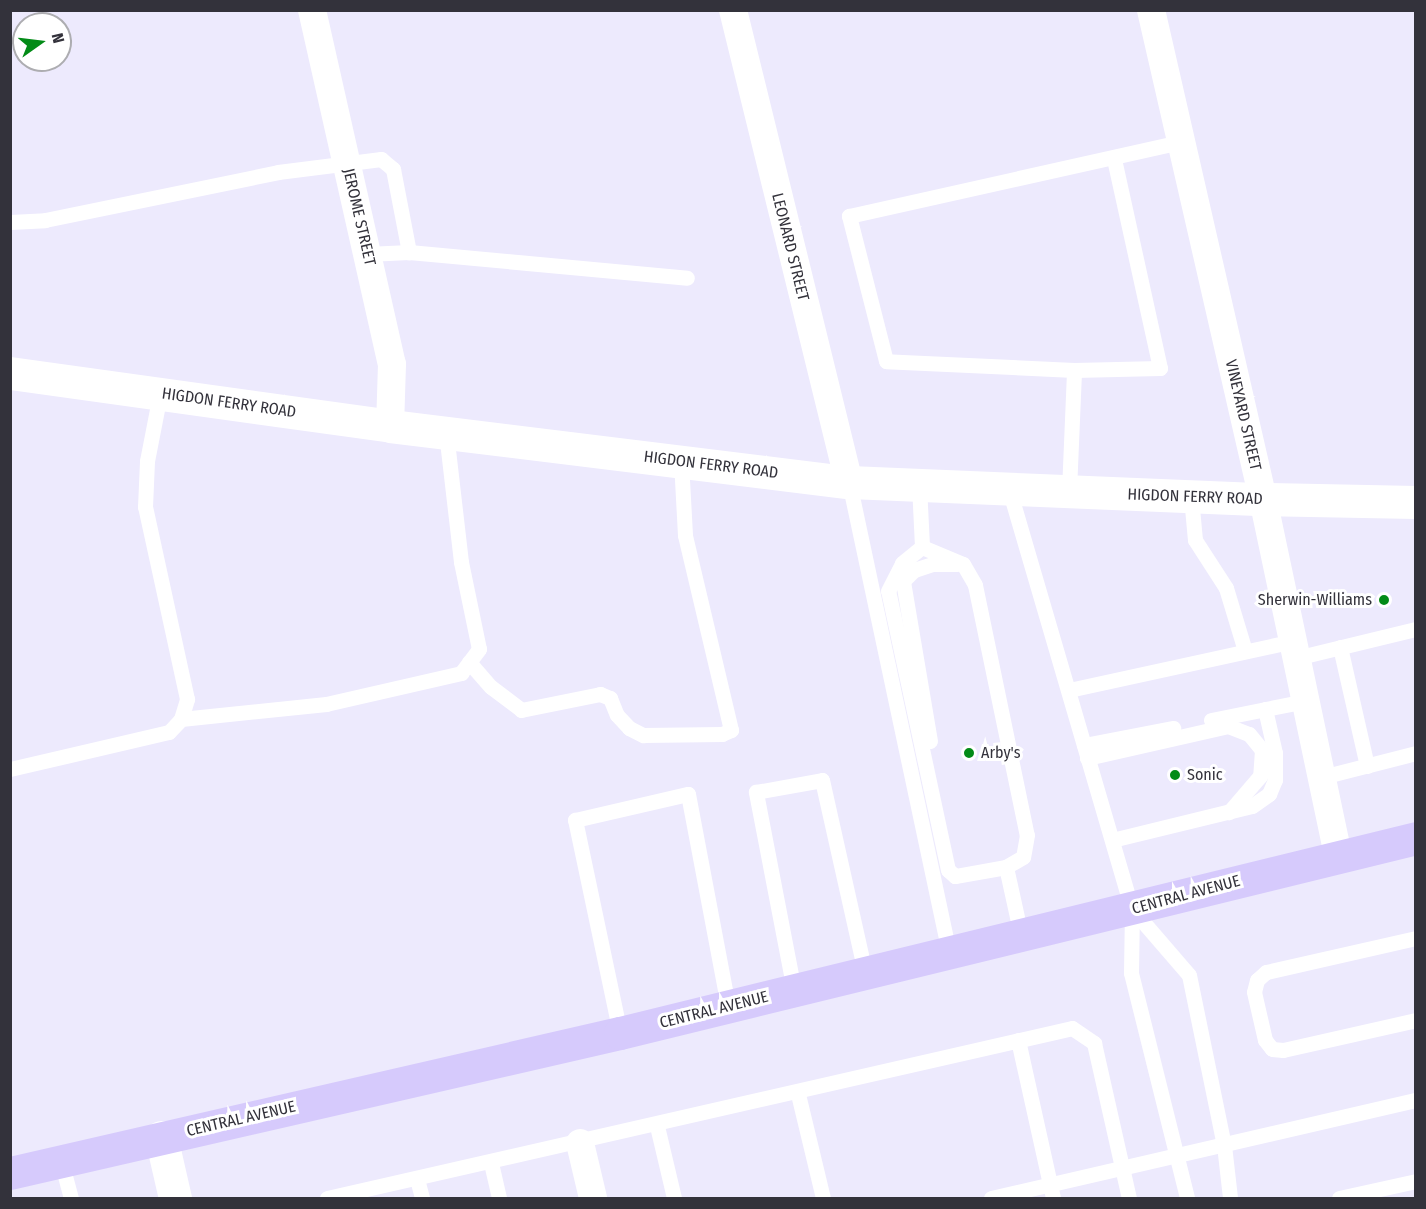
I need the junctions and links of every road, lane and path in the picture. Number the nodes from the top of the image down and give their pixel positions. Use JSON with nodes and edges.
{"nodes":[{"id":1,"x":312,"y":10,"type":"edge"},
{"id":2,"x":733,"y":10,"type":"edge"},
{"id":3,"x":1151,"y":10,"type":"edge"},
{"id":4,"x":1181,"y":142,"type":"junction"},
{"id":5,"x":1114,"y":158,"type":"junction"},
{"id":6,"x":347,"y":165,"type":"junction"},
{"id":7,"x":10,"y":222,"type":"edge"},
{"id":8,"x":409,"y":252,"type":"junction"},
{"id":9,"x":367,"y":254,"type":"junction"},
{"id":10,"x":687,"y":278,"type":"dead end"},
{"id":11,"x":1074,"y":370,"type":"junction"},
{"id":12,"x":10,"y":373,"type":"edge"},
{"id":13,"x":160,"y":394,"type":"junction"},
{"id":14,"x":390,"y":426,"type":"junction"},
{"id":15,"x":446,"y":433,"type":"junction"},
{"id":16,"x":681,"y":462,"type":"junction"},
{"id":17,"x":849,"y":482,"type":"junction"},
{"id":18,"x":919,"y":485,"type":"junction"},
{"id":19,"x":1009,"y":489,"type":"junction"},
{"id":20,"x":1069,"y":491,"type":"junction"},
{"id":21,"x":1191,"y":497,"type":"junction"},
{"id":22,"x":1263,"y":500,"type":"junction"},
{"id":23,"x":1416,"y":502,"type":"edge"},
{"id":24,"x":922,"y":547,"type":"junction"},
{"id":25,"x":963,"y":564,"type":"junction"},
{"id":26,"x":1416,"y":629,"type":"edge"},
{"id":27,"x":1340,"y":647,"type":"junction"},
{"id":28,"x":1294,"y":649,"type":"junction"},
{"id":29,"x":1245,"y":651,"type":"junction"},
{"id":30,"x":469,"y":662,"type":"junction"},
{"id":31,"x":1069,"y":690,"type":"junction"},
{"id":32,"x":1305,"y":701,"type":"junction"},
{"id":33,"x":1265,"y":709,"type":"junction"},
{"id":34,"x":182,"y":719,"type":"junction"},
{"id":35,"x":1086,"y":752,"type":"junction"},
{"id":36,"x":1416,"y":753,"type":"edge"},
{"id":37,"x":1367,"y":765,"type":"junction"},
{"id":38,"x":10,"y":769,"type":"edge"},
{"id":39,"x":1322,"y":777,"type":"junction"},
{"id":40,"x":1229,"y":812,"type":"junction"},
{"id":41,"x":1416,"y":838,"type":"edge"},
{"id":42,"x":1112,"y":840,"type":"junction"},
{"id":43,"x":1338,"y":855,"type":"junction"},
{"id":44,"x":1006,"y":867,"type":"junction"},
{"id":45,"x":968,"y":875,"type":"junction"},
{"id":46,"x":1132,"y":909,"type":"junction"},
{"id":47,"x":1021,"y":935,"type":"junction"},
{"id":48,"x":1416,"y":938,"type":"edge"},
{"id":49,"x":949,"y":953,"type":"junction"},
{"id":50,"x":865,"y":973,"type":"junction"},
{"id":51,"x":794,"y":990,"type":"junction"},
{"id":52,"x":728,"y":1006,"type":"junction"},
{"id":53,"x":1416,"y":1020,"type":"edge"},
{"id":54,"x":620,"y":1033,"type":"junction"},
{"id":55,"x":1018,"y":1040,"type":"junction"},
{"id":56,"x":798,"y":1094,"type":"junction"},
{"id":57,"x":1416,"y":1100,"type":"edge"},
{"id":58,"x":657,"y":1126,"type":"junction"},
{"id":59,"x":161,"y":1137,"type":"junction"},
{"id":60,"x":580,"y":1143,"type":"junction"},
{"id":61,"x":1224,"y":1145,"type":"junction"},
{"id":62,"x":1174,"y":1156,"type":"junction"},
{"id":63,"x":61,"y":1161,"type":"junction"},
{"id":64,"x":491,"y":1163,"type":"junction"},
{"id":65,"x":1122,"y":1169,"type":"junction"},
{"id":66,"x":10,"y":1173,"type":"edge"},
{"id":67,"x":417,"y":1179,"type":"junction"},
{"id":68,"x":1416,"y":1180,"type":"edge"},
{"id":69,"x":1052,"y":1192,"type":"edge"},
{"id":70,"x":71,"y":1198,"type":"edge"},
{"id":71,"x":175,"y":1198,"type":"edge"},
{"id":72,"x":327,"y":1198,"type":"edge"},
{"id":73,"x":422,"y":1198,"type":"edge"},
{"id":74,"x":499,"y":1198,"type":"edge"},
{"id":75,"x":594,"y":1198,"type":"edge"},
{"id":76,"x":674,"y":1198,"type":"edge"},
{"id":77,"x":823,"y":1198,"type":"edge"},
{"id":78,"x":991,"y":1198,"type":"edge"},
{"id":79,"x":1129,"y":1198,"type":"edge"},
{"id":80,"x":1186,"y":1198,"type":"edge"},
{"id":81,"x":1230,"y":1198,"type":"edge"},
{"id":82,"x":1339,"y":1198,"type":"edge"}],
"edges":[{"from":1,"to":6,"type":"street","name":"JEROME STREET"},
{"from":2,"to":17,"type":"street","name":"LEONARD STREET"},
{"from":3,"to":4,"type":"street","name":"VINEYARD STREET"},
{"from":4,"to":5,"type":"lane"},
{"from":4,"to":22,"type":"street","name":"VINEYARD STREET"},
{"from":5,"to":11,"type":"lane"},
{"from":5,"to":11,"type":"lane"},
{"from":6,"to":7,"type":"lane"},
{"from":6,"to":8,"type":"lane"},
{"from":6,"to":9,"type":"street","name":"JEROME STREET"},
{"from":8,"to":9,"type":"lane"},
{"from":8,"to":10,"type":"lane"},
{"from":9,"to":14,"type":"street","name":"JEROME STREET"},
{"from":11,"to":20,"type":"lane"},
{"from":12,"to":13,"type":"main road","name":"HIGDON FERRY ROAD"},
{"from":13,"to":14,"type":"main road","name":"HIGDON FERRY ROAD"},
{"from":13,"to":34,"type":"lane"},
{"from":14,"to":15,"type":"main road","name":"HIGDON FERRY ROAD"},
{"from":15,"to":16,"type":"main road","name":"HIGDON FERRY ROAD"},
{"from":15,"to":30,"type":"lane"},
{"from":16,"to":17,"type":"main road","name":"HIGDON FERRY ROAD"},
{"from":16,"to":30,"type":"lane"},
{"from":17,"to":18,"type":"main road","name":"HIGDON FERRY ROAD"},
{"from":17,"to":49,"type":"lane"},
{"from":18,"to":19,"type":"main road","name":"HIGDON FERRY ROAD"},
{"from":18,"to":24,"type":"lane"},
{"from":19,"to":20,"type":"main road","name":"HIGDON FERRY ROAD"},
{"from":19,"to":31,"type":"lane"},
{"from":20,"to":21,"type":"main road","name":"HIGDON FERRY ROAD"},
{"from":21,"to":22,"type":"main road","name":"HIGDON FERRY ROAD"},
{"from":21,"to":29,"type":"lane"},
{"from":22,"to":23,"type":"main road","name":"HIGDON FERRY ROAD"},
{"from":22,"to":28,"type":"street","name":"VINEYARD STREET"},
{"from":24,"to":25,"type":"lane"},
{"from":24,"to":45,"type":"lane"},
{"from":25,"to":44,"type":"lane"},
{"from":25,"to":45,"type":"lane"},
{"from":26,"to":27,"type":"lane"},
{"from":27,"to":28,"type":"lane"},
{"from":27,"to":37,"type":"lane"},
{"from":28,"to":29,"type":"lane"},
{"from":28,"to":32,"type":"street","name":"VINEYARD STREET"},
{"from":29,"to":31,"type":"lane"},
{"from":30,"to":34,"type":"lane"},
{"from":31,"to":35,"type":"lane"},
{"from":32,"to":33,"type":"lane"},
{"from":32,"to":39,"type":"street","name":"VINEYARD STREET"},
{"from":33,"to":35,"type":"lane"},
{"from":33,"to":40,"type":"lane"},
{"from":34,"to":38,"type":"lane"},
{"from":35,"to":40,"type":"lane"},
{"from":35,"to":42,"type":"lane"},
{"from":36,"to":37,"type":"lane"},
{"from":37,"to":39,"type":"lane"},
{"from":39,"to":43,"type":"street","name":"VINEYARD STREET"},
{"from":40,"to":42,"type":"lane"},
{"from":41,"to":43,"type":"main road","name":"CENTRAL AVENUE"},
{"from":42,"to":46,"type":"lane"},
{"from":43,"to":46,"type":"main road","name":"CENTRAL AVENUE"},
{"from":44,"to":45,"type":"lane"},
{"from":44,"to":47,"type":"lane"},
{"from":46,"to":47,"type":"main road","name":"CENTRAL AVENUE"},
{"from":46,"to":61,"type":"lane"},
{"from":46,"to":62,"type":"lane"},
{"from":47,"to":49,"type":"main road","name":"CENTRAL AVENUE"},
{"from":48,"to":53,"type":"lane"},
{"from":49,"to":50,"type":"main road","name":"CENTRAL AVENUE"},
{"from":50,"to":51,"type":"main road","name":"CENTRAL AVENUE"},
{"from":50,"to":51,"type":"lane"},
{"from":51,"to":52,"type":"main road","name":"CENTRAL AVENUE"},
{"from":52,"to":54,"type":"main road","name":"CENTRAL AVENUE"},
{"from":52,"to":54,"type":"lane"},
{"from":54,"to":59,"type":"main road","name":"CENTRAL AVENUE"},
{"from":55,"to":56,"type":"lane"},
{"from":55,"to":65,"type":"lane"},
{"from":55,"to":69,"type":"lane"},
{"from":56,"to":58,"type":"lane"},
{"from":56,"to":77,"type":"lane"},
{"from":57,"to":61,"type":"lane"},
{"from":58,"to":60,"type":"lane"},
{"from":58,"to":76,"type":"lane"},
{"from":59,"to":63,"type":"main road","name":"CENTRAL AVENUE"},
{"from":59,"to":71,"type":"main road"},
{"from":60,"to":64,"type":"lane"},
{"from":60,"to":75,"type":"street"},
{"from":61,"to":62,"type":"lane"},
{"from":61,"to":81,"type":"lane"},
{"from":62,"to":65,"type":"lane"},
{"from":62,"to":80,"type":"lane"},
{"from":63,"to":66,"type":"main road","name":"CENTRAL AVENUE"},
{"from":63,"to":70,"type":"lane"},
{"from":64,"to":67,"type":"lane"},
{"from":64,"to":74,"type":"lane"},
{"from":65,"to":69,"type":"lane"},
{"from":65,"to":79,"type":"lane"},
{"from":67,"to":72,"type":"lane"},
{"from":67,"to":73,"type":"lane"},
{"from":68,"to":82,"type":"lane"},
{"from":69,"to":78,"type":"lane"}]}
